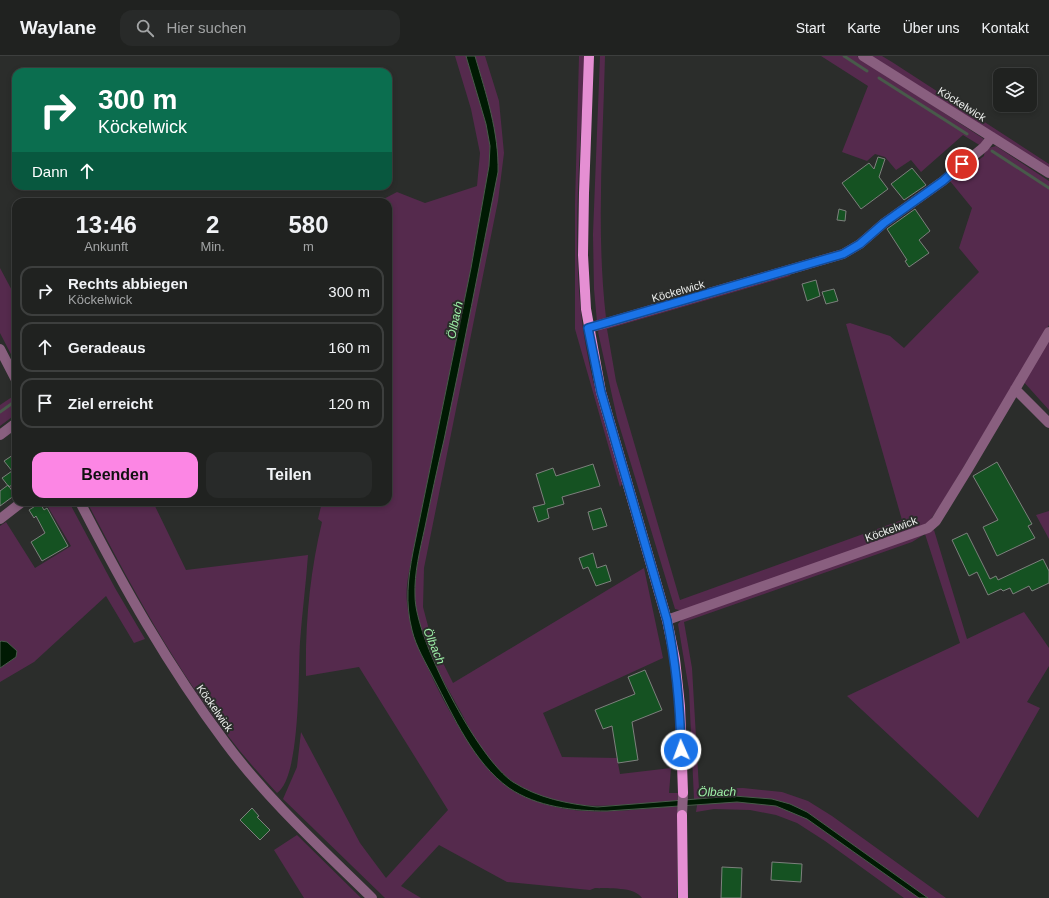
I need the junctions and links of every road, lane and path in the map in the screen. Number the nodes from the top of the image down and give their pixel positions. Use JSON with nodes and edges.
{"nodes":[{"id":1,"x":589,"y":56,"type":"edge"},
{"id":2,"x":863,"y":56,"type":"edge"},
{"id":3,"x":992,"y":137,"type":"junction"},
{"id":4,"x":1049,"y":173,"type":"edge"},
{"id":5,"x":588,"y":328,"type":"junction"},
{"id":6,"x":1049,"y":332,"type":"edge"},
{"id":7,"x":0,"y":349,"type":"edge"},
{"id":8,"x":12,"y":372,"type":"edge"},
{"id":9,"x":1015,"y":389,"type":"junction"},
{"id":10,"x":1049,"y":423,"type":"edge"},
{"id":11,"x":12,"y":426,"type":"edge"},
{"id":12,"x":0,"y":435,"type":"edge"},
{"id":13,"x":17,"y":506,"type":"edge"},
{"id":14,"x":82,"y":506,"type":"edge"},
{"id":15,"x":0,"y":519,"type":"edge"},
{"id":16,"x":667,"y":620,"type":"junction"},
{"id":17,"x":683,"y":793,"type":"joint"},
{"id":18,"x":682,"y":815,"type":"joint"},
{"id":19,"x":372,"y":898,"type":"edge"},
{"id":20,"x":683,"y":898,"type":"edge"}],
"edges":[{"from":1,"to":5,"type":"main road"},
{"from":2,"to":3,"type":"street","name":"Köckelwick"},
{"from":3,"to":4,"type":"street","name":"Köckelwick"},
{"from":3,"to":5,"type":"street","name":"Köckelwick"},
{"from":5,"to":16,"type":"main road"},
{"from":6,"to":9,"type":"street","name":"Köckelwick"},
{"from":7,"to":8,"type":"street"},
{"from":9,"to":10,"type":"street"},
{"from":9,"to":16,"type":"street","name":"Köckelwick"},
{"from":11,"to":12,"type":"street"},
{"from":13,"to":15,"type":"street"},
{"from":14,"to":19,"type":"street","name":"Köckelwick"},
{"from":16,"to":17,"type":"main road"},
{"from":17,"to":18,"type":"street"},
{"from":18,"to":20,"type":"main road"}]}
